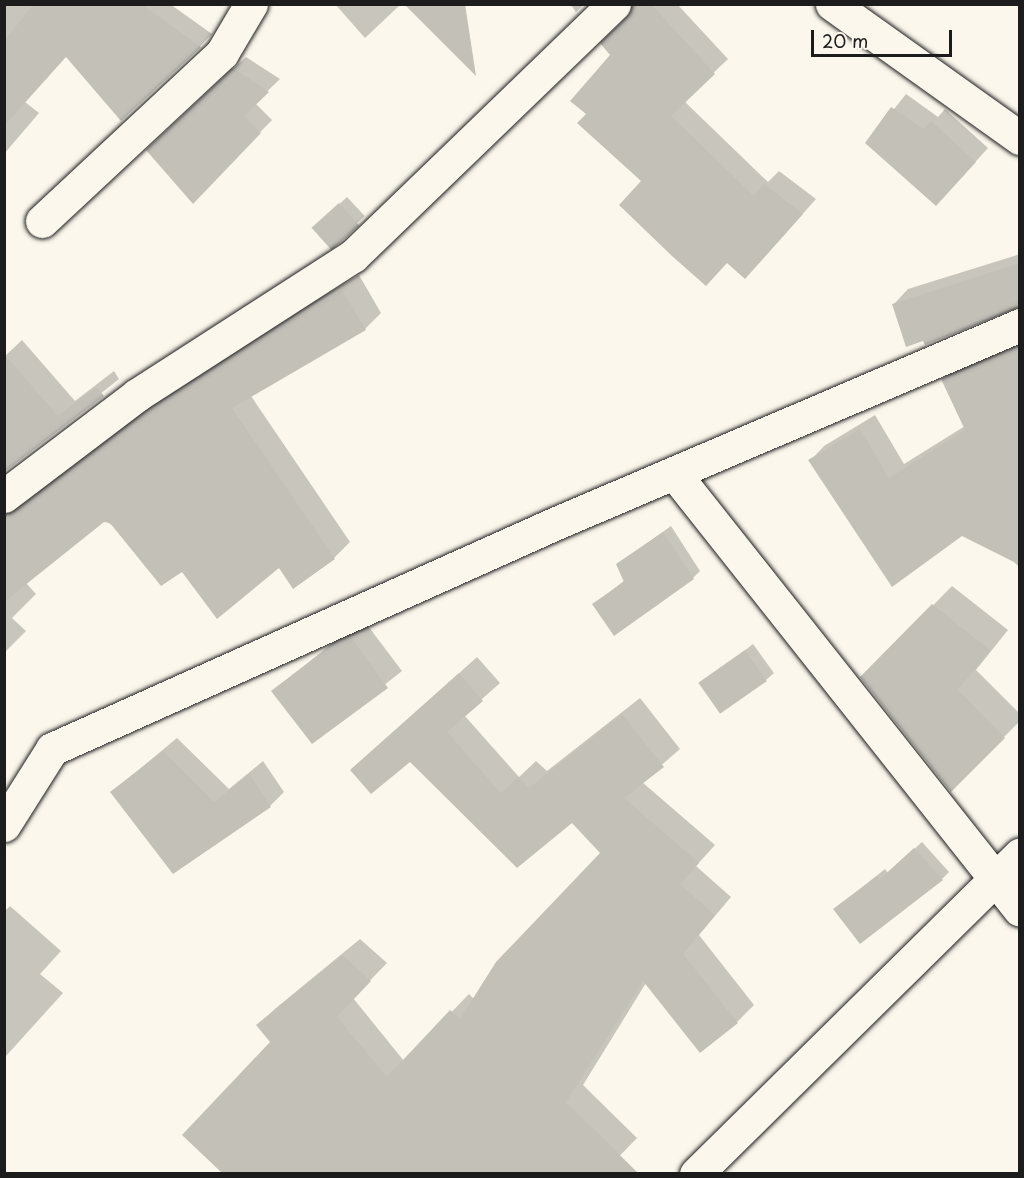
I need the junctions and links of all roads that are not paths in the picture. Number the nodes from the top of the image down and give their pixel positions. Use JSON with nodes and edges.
{"nodes":[{"id":1,"x":251,"y":4,"type":"edge"},
{"id":2,"x":615,"y":4,"type":"edge"},
{"id":3,"x":832,"y":4,"type":"edge"},
{"id":4,"x":1020,"y":138,"type":"edge"},
{"id":5,"x":42,"y":221,"type":"dead end"},
{"id":6,"x":1020,"y":325,"type":"edge"},
{"id":7,"x":674,"y":473,"type":"junction"},
{"id":8,"x":4,"y":496,"type":"edge"},
{"id":9,"x":4,"y":825,"type":"edge"},
{"id":10,"x":1020,"y":854,"type":"edge"},
{"id":11,"x":994,"y":878,"type":"junction"},
{"id":12,"x":1020,"y":910,"type":"edge"},
{"id":13,"x":696,"y":1173,"type":"edge"}],
"edges":[{"from":1,"to":5,"type":"street"},
{"from":2,"to":8,"type":"street"},
{"from":3,"to":4,"type":"street"},
{"from":6,"to":7,"type":"street"},
{"from":7,"to":9,"type":"street"},
{"from":7,"to":11,"type":"street"},
{"from":10,"to":11,"type":"street"},
{"from":11,"to":12,"type":"street"},
{"from":11,"to":13,"type":"street"}]}
